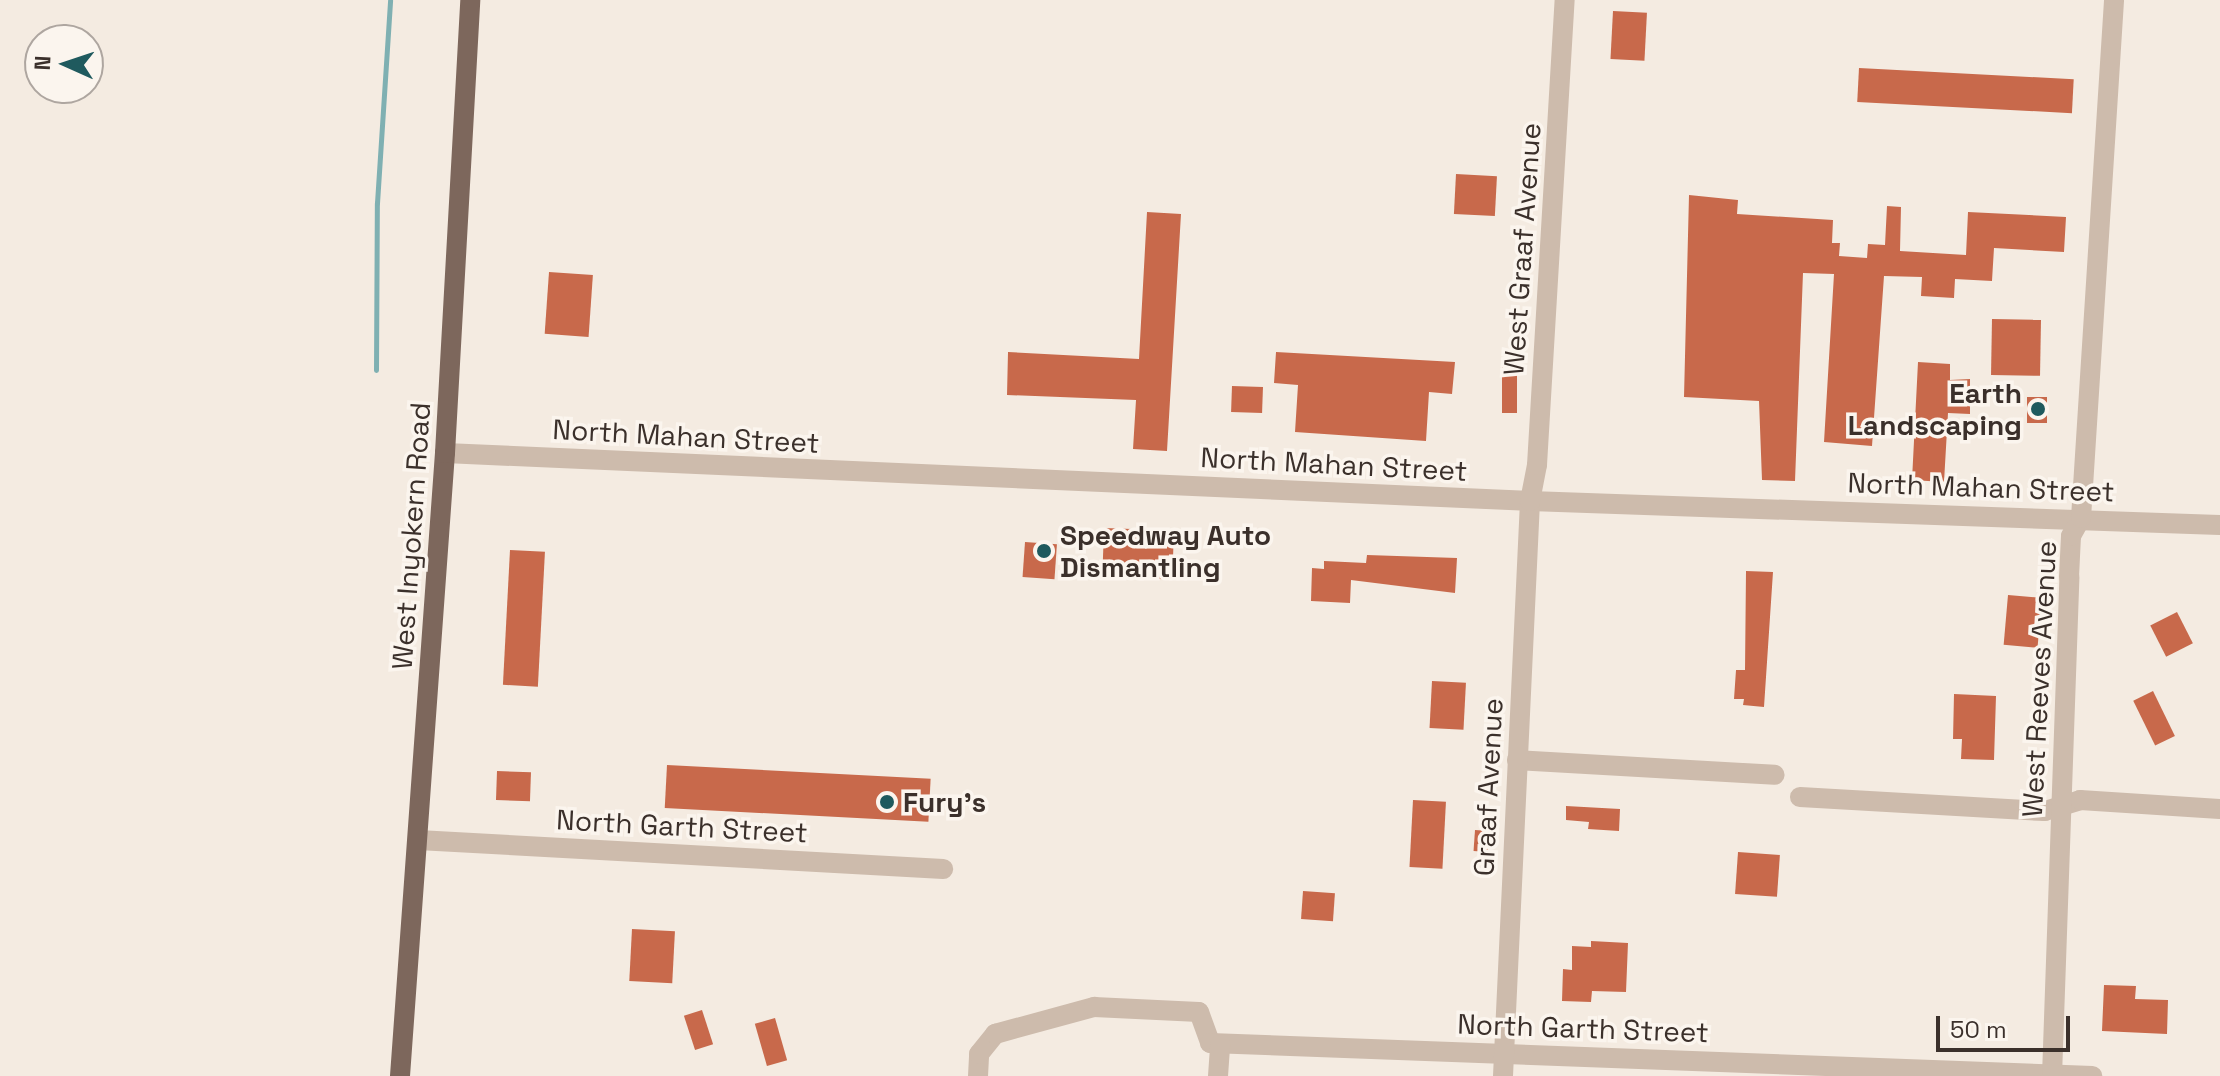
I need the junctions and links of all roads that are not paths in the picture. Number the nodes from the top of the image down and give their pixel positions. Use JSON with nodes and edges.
{"nodes":[{"id":1,"x":470,"y":0,"type":"edge"},
{"id":2,"x":1565,"y":0,"type":"edge"},
{"id":3,"x":2114,"y":0,"type":"edge"},
{"id":4,"x":445,"y":453,"type":"junction"},
{"id":5,"x":1530,"y":501,"type":"junction"},
{"id":6,"x":2081,"y":518,"type":"junction"},
{"id":7,"x":2220,"y":525,"type":"edge"},
{"id":8,"x":1517,"y":760,"type":"junction"},
{"id":9,"x":1775,"y":775,"type":"dead end"},
{"id":10,"x":1800,"y":797,"type":"dead end"},
{"id":11,"x":2059,"y":806,"type":"junction"},
{"id":12,"x":2220,"y":809,"type":"edge"},
{"id":13,"x":418,"y":840,"type":"junction"},
{"id":14,"x":943,"y":869,"type":"dead end"},
{"id":15,"x":1220,"y":1044,"type":"junction"},
{"id":16,"x":1504,"y":1052,"type":"junction"},
{"id":17,"x":2052,"y":1075,"type":"edge"},
{"id":18,"x":400,"y":1076,"type":"edge"},
{"id":19,"x":978,"y":1076,"type":"edge"},
{"id":20,"x":1218,"y":1076,"type":"edge"},
{"id":21,"x":1503,"y":1076,"type":"edge"},
{"id":22,"x":2092,"y":1076,"type":"edge"}],
"edges":[{"from":1,"to":4,"type":"main road","name":"West Inyokern Road"},
{"from":2,"to":5,"type":"street","name":"West Graaf Avenue"},
{"from":3,"to":6,"type":"street","name":"West Reeves Avenue"},
{"from":4,"to":5,"type":"street","name":"North Mahan Street"},
{"from":4,"to":13,"type":"main road","name":"West Inyokern Road"},
{"from":5,"to":6,"type":"street","name":"North Mahan Street"},
{"from":5,"to":8,"type":"street","name":"Graaf Avenue"},
{"from":6,"to":7,"type":"street","name":"North Mahan Street"},
{"from":6,"to":11,"type":"street","name":"West Reeves Avenue"},
{"from":8,"to":9,"type":"street"},
{"from":8,"to":16,"type":"street","name":"Graaf Avenue"},
{"from":10,"to":11,"type":"street"},
{"from":11,"to":12,"type":"street"},
{"from":11,"to":17,"type":"street","name":"West Reeves Avenue"},
{"from":13,"to":14,"type":"street","name":"North Garth Street"},
{"from":13,"to":18,"type":"main road","name":"West Inyokern Road"},
{"from":15,"to":16,"type":"street","name":"North Garth Street"},
{"from":15,"to":19,"type":"street"},
{"from":15,"to":20,"type":"street"},
{"from":16,"to":17,"type":"street","name":"North Garth Street"},
{"from":16,"to":21,"type":"street","name":"Graaf Avenue"},
{"from":17,"to":22,"type":"street","name":"North Garth Street"}]}
